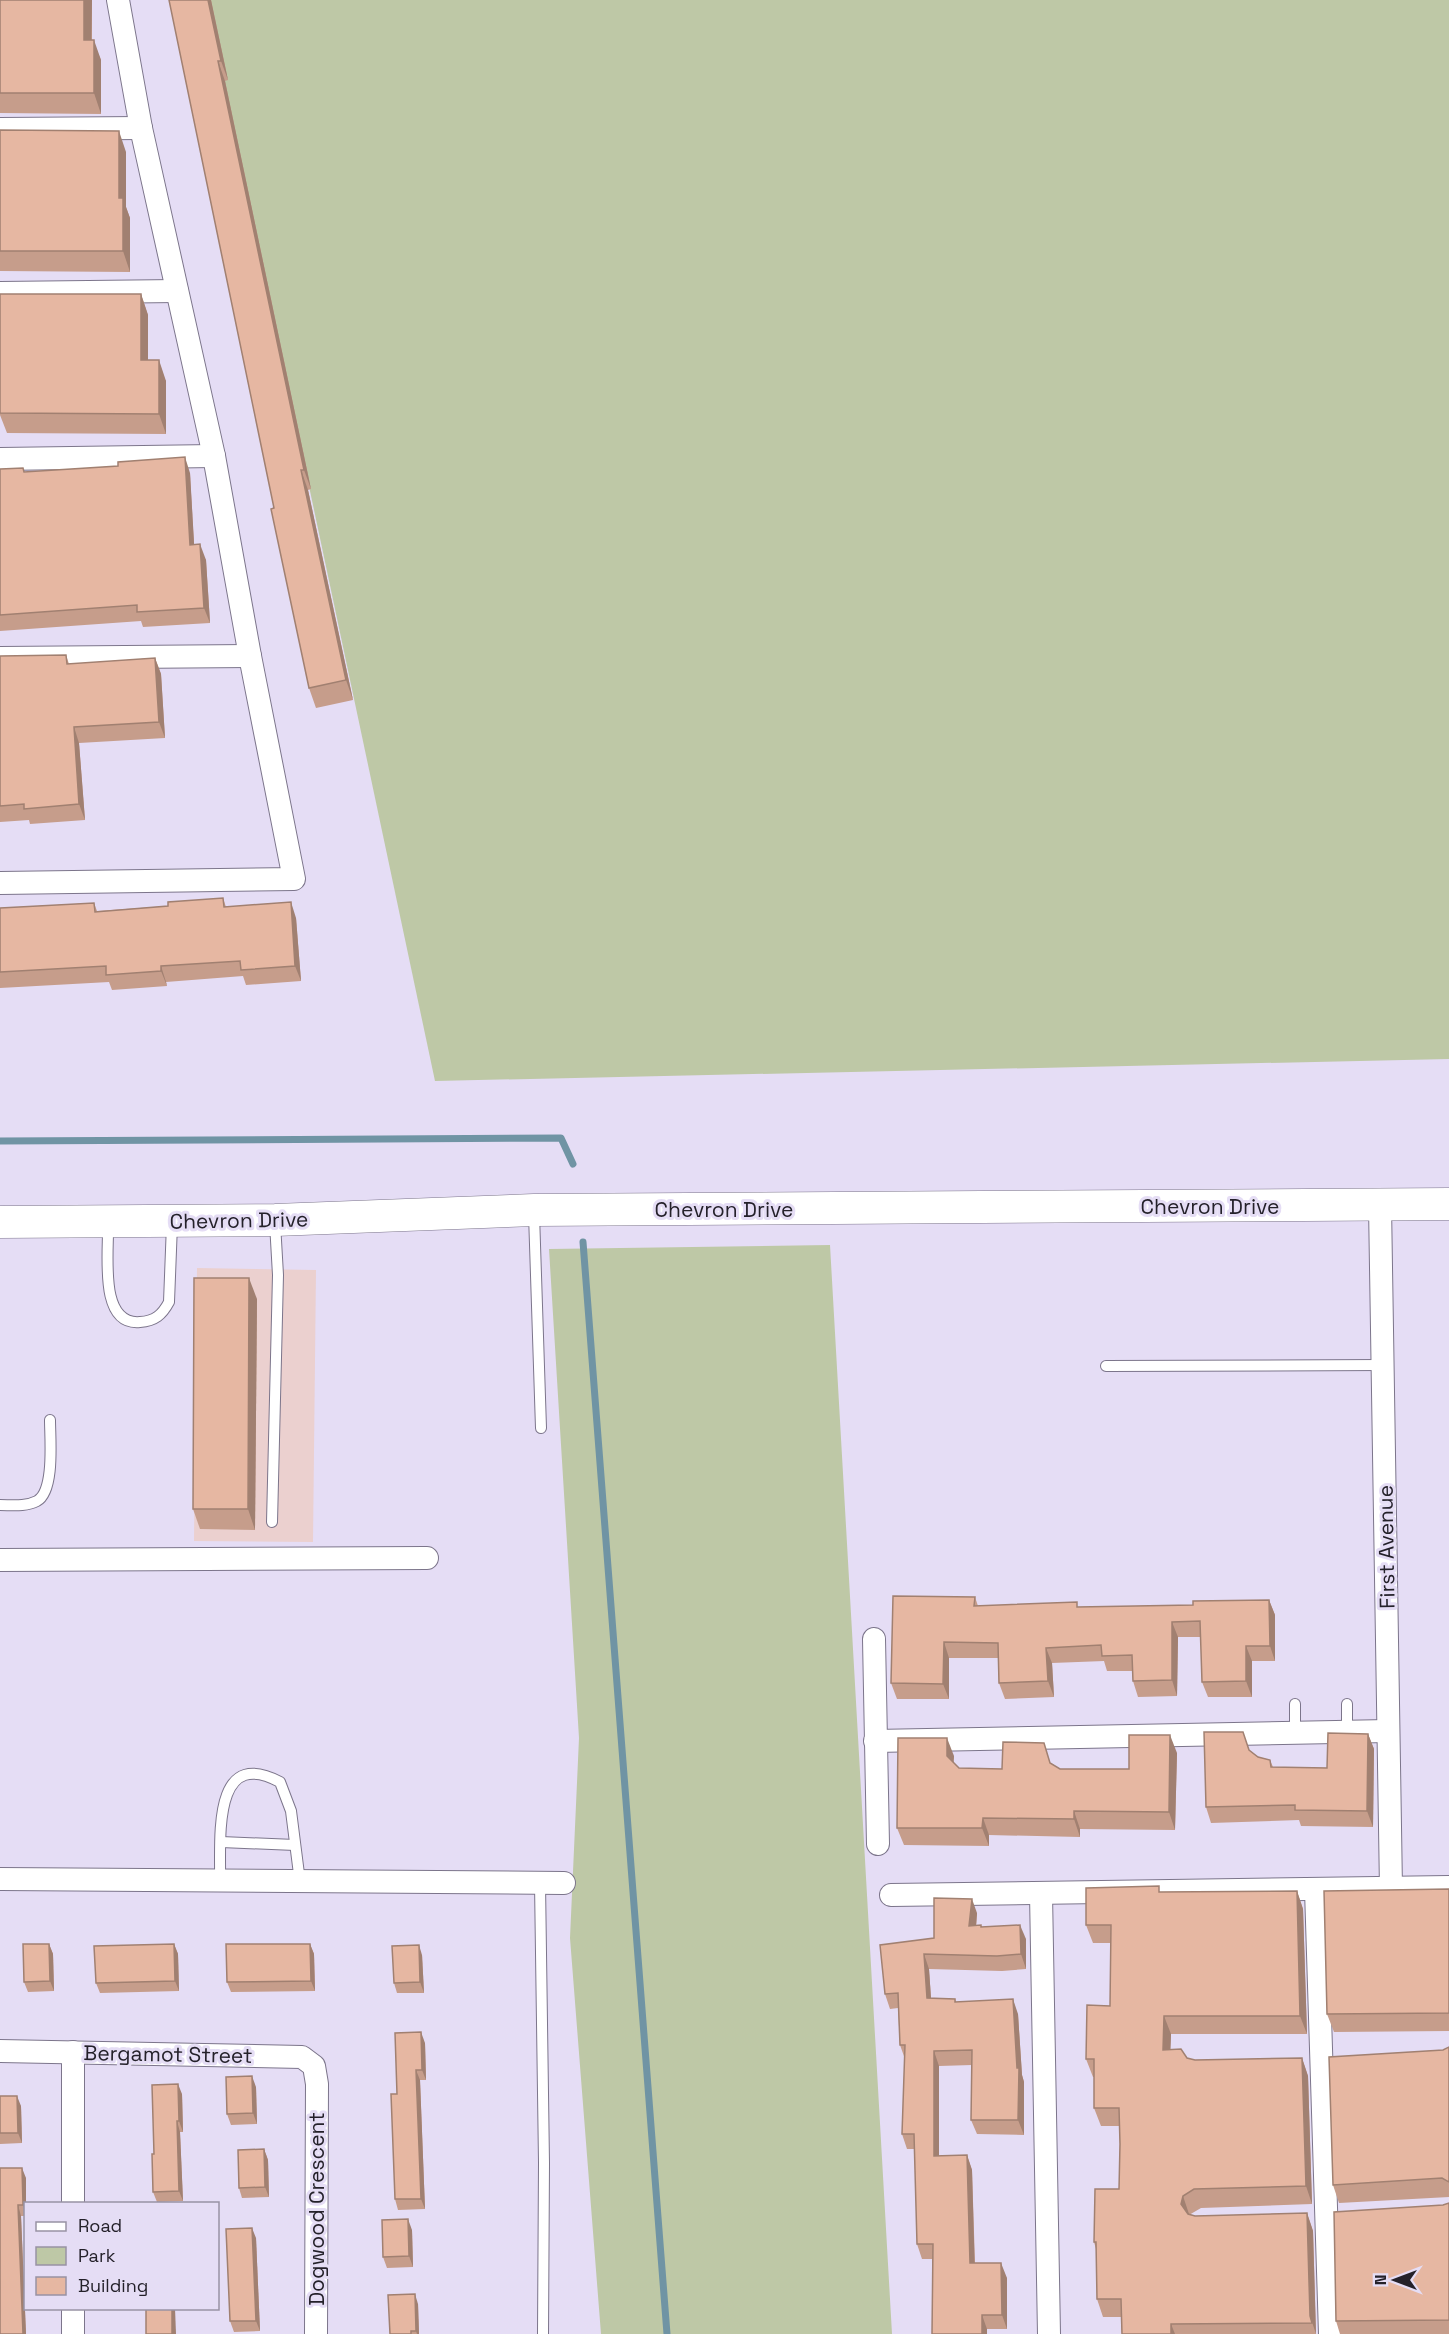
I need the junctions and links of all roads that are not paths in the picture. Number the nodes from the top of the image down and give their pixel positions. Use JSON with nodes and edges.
{"nodes":[{"id":1,"x":118,"y":0,"type":"edge"},
{"id":2,"x":141,"y":128,"type":"junction"},
{"id":3,"x":0,"y":129,"type":"edge"},
{"id":4,"x":177,"y":291,"type":"junction"},
{"id":5,"x":0,"y":293,"type":"edge"},
{"id":6,"x":214,"y":456,"type":"junction"},
{"id":7,"x":0,"y":459,"type":"edge"},
{"id":8,"x":250,"y":656,"type":"junction"},
{"id":9,"x":0,"y":658,"type":"edge"},
{"id":10,"x":0,"y":883,"type":"edge"},
{"id":11,"x":1449,"y":1204,"type":"edge"},
{"id":12,"x":1380,"y":1205,"type":"junction"},
{"id":13,"x":534,"y":1210,"type":"junction"},
{"id":14,"x":275,"y":1220,"type":"junction"},
{"id":15,"x":172,"y":1221,"type":"junction"},
{"id":16,"x":0,"y":1222,"type":"edge"},
{"id":17,"x":108,"y":1222,"type":"junction"},
{"id":18,"x":1383,"y":1365,"type":"junction"},
{"id":19,"x":1106,"y":1366,"type":"dead end"},
{"id":20,"x":50,"y":1420,"type":"dead end"},
{"id":21,"x":541,"y":1428,"type":"dead end"},
{"id":22,"x":0,"y":1505,"type":"edge"},
{"id":23,"x":272,"y":1522,"type":"dead end"},
{"id":24,"x":427,"y":1558,"type":"dead end"},
{"id":25,"x":0,"y":1560,"type":"edge"},
{"id":26,"x":874,"y":1640,"type":"dead end"},
{"id":27,"x":1295,"y":1704,"type":"dead end"},
{"id":28,"x":1347,"y":1704,"type":"dead end"},
{"id":29,"x":1347,"y":1731,"type":"junction"},
{"id":30,"x":1389,"y":1731,"type":"junction"},
{"id":31,"x":1295,"y":1733,"type":"junction"},
{"id":32,"x":875,"y":1741,"type":"junction"},
{"id":33,"x":221,"y":1842,"type":"junction"},
{"id":34,"x":878,"y":1844,"type":"dead end"},
{"id":35,"x":295,"y":1845,"type":"junction"},
{"id":36,"x":0,"y":1879,"type":"edge"},
{"id":37,"x":220,"y":1881,"type":"junction"},
{"id":38,"x":300,"y":1882,"type":"junction"},
{"id":39,"x":540,"y":1883,"type":"junction"},
{"id":40,"x":564,"y":1883,"type":"dead end"},
{"id":41,"x":1449,"y":1887,"type":"edge"},
{"id":42,"x":1391,"y":1889,"type":"junction"},
{"id":43,"x":1316,"y":1890,"type":"junction"},
{"id":44,"x":1041,"y":1894,"type":"junction"},
{"id":45,"x":891,"y":1896,"type":"dead end"},
{"id":46,"x":0,"y":2051,"type":"edge"},
{"id":47,"x":73,"y":2052,"type":"junction"},
{"id":48,"x":1345,"y":2061,"type":"edge"},
{"id":49,"x":1311,"y":2063,"type":"junction"},
{"id":50,"x":317,"y":2084,"type":"joint"},
{"id":51,"x":73,"y":2202,"type":"edge"},
{"id":52,"x":1338,"y":2217,"type":"junction"},
{"id":53,"x":1304,"y":2218,"type":"edge"},
{"id":54,"x":73,"y":2310,"type":"edge"},
{"id":55,"x":73,"y":2334,"type":"edge"},
{"id":56,"x":316,"y":2334,"type":"edge"},
{"id":57,"x":543,"y":2334,"type":"edge"},
{"id":58,"x":1049,"y":2334,"type":"edge"},
{"id":59,"x":1330,"y":2334,"type":"edge"}],
"edges":[{"from":1,"to":2,"type":"street"},
{"from":2,"to":3,"type":"street"},
{"from":2,"to":4,"type":"street"},
{"from":4,"to":5,"type":"street"},
{"from":4,"to":6,"type":"street"},
{"from":6,"to":7,"type":"street"},
{"from":6,"to":8,"type":"street"},
{"from":8,"to":9,"type":"street"},
{"from":8,"to":10,"type":"street"},
{"from":11,"to":12,"type":"main road","name":"Chevron Drive"},
{"from":12,"to":13,"type":"main road","name":"Chevron Drive"},
{"from":12,"to":18,"type":"street","name":"First Avenue"},
{"from":13,"to":14,"type":"main road","name":"Chevron Drive"},
{"from":13,"to":21,"type":"lane"},
{"from":14,"to":15,"type":"main road","name":"Chevron Drive"},
{"from":14,"to":23,"type":"lane"},
{"from":15,"to":17,"type":"main road","name":"Chevron Drive"},
{"from":15,"to":17,"type":"lane"},
{"from":16,"to":17,"type":"main road","name":"Chevron Drive"},
{"from":18,"to":19,"type":"lane"},
{"from":18,"to":30,"type":"street","name":"First Avenue"},
{"from":20,"to":22,"type":"lane"},
{"from":24,"to":25,"type":"street"},
{"from":26,"to":32,"type":"street"},
{"from":27,"to":31,"type":"lane"},
{"from":28,"to":29,"type":"lane"},
{"from":29,"to":30,"type":"street"},
{"from":29,"to":31,"type":"street"},
{"from":30,"to":42,"type":"street","name":"First Avenue"},
{"from":31,"to":32,"type":"street"},
{"from":32,"to":34,"type":"street"},
{"from":33,"to":35,"type":"lane"},
{"from":33,"to":35,"type":"lane"},
{"from":33,"to":37,"type":"lane"},
{"from":35,"to":38,"type":"lane"},
{"from":36,"to":37,"type":"street"},
{"from":37,"to":38,"type":"street"},
{"from":38,"to":39,"type":"street"},
{"from":39,"to":40,"type":"street"},
{"from":39,"to":57,"type":"lane"},
{"from":41,"to":42,"type":"street"},
{"from":42,"to":43,"type":"street"},
{"from":43,"to":44,"type":"street"},
{"from":43,"to":49,"type":"street"},
{"from":44,"to":45,"type":"street"},
{"from":44,"to":58,"type":"street"},
{"from":46,"to":47,"type":"street","name":"Bergamot Street"},
{"from":47,"to":50,"type":"street","name":"Bergamot Street"},
{"from":47,"to":51,"type":"street"},
{"from":48,"to":49,"type":"street"},
{"from":49,"to":52,"type":"street"},
{"from":50,"to":56,"type":"street","name":"Dogwood Crescent"},
{"from":52,"to":53,"type":"street"},
{"from":52,"to":59,"type":"street"},
{"from":54,"to":55,"type":"street"}]}
